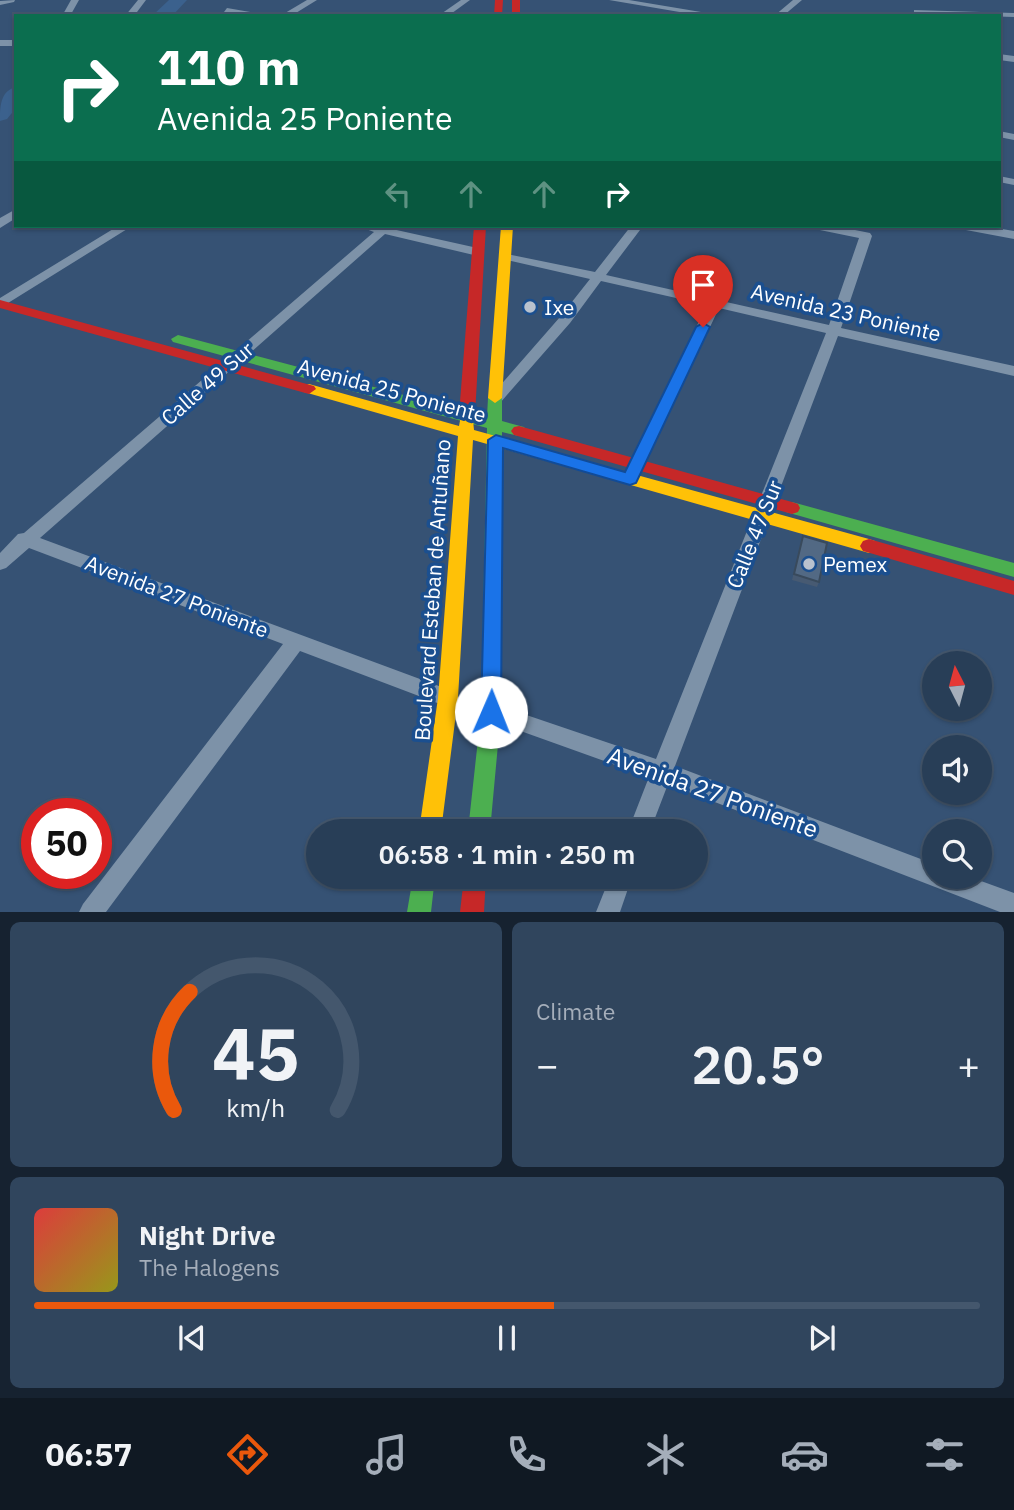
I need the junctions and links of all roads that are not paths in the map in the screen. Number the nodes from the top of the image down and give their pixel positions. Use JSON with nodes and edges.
{"nodes":[{"id":1,"x":12,"y":0,"type":"edge"},
{"id":2,"x":142,"y":0,"type":"edge"},
{"id":3,"x":313,"y":0,"type":"edge"},
{"id":4,"x":466,"y":0,"type":"edge"},
{"id":5,"x":613,"y":0,"type":"edge"},
{"id":6,"x":798,"y":0,"type":"edge"},
{"id":7,"x":958,"y":0,"type":"edge"},
{"id":8,"x":0,"y":3,"type":"edge"},
{"id":9,"x":632,"y":4,"type":"edge"},
{"id":10,"x":227,"y":9,"type":"dead end"},
{"id":11,"x":917,"y":12,"type":"dead end"},
{"id":12,"x":960,"y":13,"type":"junction"},
{"id":13,"x":131,"y":14,"type":"edge"},
{"id":14,"x":251,"y":14,"type":"edge"},
{"id":15,"x":288,"y":14,"type":"edge"},
{"id":16,"x":445,"y":14,"type":"edge"},
{"id":17,"x":706,"y":14,"type":"edge"},
{"id":18,"x":780,"y":14,"type":"edge"},
{"id":19,"x":987,"y":14,"type":"edge"},
{"id":20,"x":122,"y":228,"type":"edge"},
{"id":21,"x":385,"y":228,"type":"edge"},
{"id":22,"x":480,"y":228,"type":"edge"},
{"id":23,"x":507,"y":228,"type":"edge"},
{"id":24,"x":635,"y":228,"type":"edge"},
{"id":25,"x":828,"y":228,"type":"edge"},
{"id":26,"x":977,"y":228,"type":"edge"},
{"id":27,"x":1014,"y":235,"type":"edge"},
{"id":28,"x":478,"y":253,"type":"junction"},
{"id":29,"x":506,"y":256,"type":"junction"},
{"id":30,"x":598,"y":277,"type":"junction"},
{"id":31,"x":8,"y":294,"type":"edge"},
{"id":32,"x":0,"y":304,"type":"edge"},
{"id":33,"x":714,"y":304,"type":"junction"},
{"id":34,"x":833,"y":332,"type":"junction"},
{"id":35,"x":240,"y":355,"type":"junction"},
{"id":36,"x":226,"y":367,"type":"junction"},
{"id":37,"x":1014,"y":371,"type":"edge"},
{"id":38,"x":495,"y":400,"type":"junction"},
{"id":39,"x":466,"y":424,"type":"junction"},
{"id":40,"x":496,"y":432,"type":"junction"},
{"id":41,"x":633,"y":471,"type":"junction"},
{"id":42,"x":764,"y":509,"type":"junction"},
{"id":43,"x":24,"y":539,"type":"junction"},
{"id":44,"x":0,"y":563,"type":"edge"},
{"id":45,"x":1014,"y":570,"type":"edge"},
{"id":46,"x":1014,"y":588,"type":"edge"},
{"id":47,"x":297,"y":641,"type":"junction"},
{"id":48,"x":448,"y":698,"type":"junction"},
{"id":49,"x":491,"y":712,"type":"junction"},
{"id":50,"x":661,"y":771,"type":"junction"},
{"id":51,"x":432,"y":819,"type":"edge"},
{"id":52,"x":481,"y":819,"type":"edge"},
{"id":53,"x":643,"y":819,"type":"edge"},
{"id":54,"x":922,"y":870,"type":"edge"},
{"id":55,"x":422,"y":889,"type":"edge"},
{"id":56,"x":474,"y":889,"type":"edge"},
{"id":57,"x":617,"y":889,"type":"edge"},
{"id":58,"x":972,"y":889,"type":"edge"},
{"id":59,"x":1014,"y":905,"type":"edge"},
{"id":60,"x":91,"y":912,"type":"edge"},
{"id":61,"x":419,"y":912,"type":"edge"},
{"id":62,"x":472,"y":912,"type":"edge"},
{"id":63,"x":608,"y":912,"type":"edge"}],
"edges":[{"from":1,"to":8,"type":"street"},
{"from":2,"to":13,"type":"street"},
{"from":3,"to":15,"type":"street"},
{"from":4,"to":16,"type":"street"},
{"from":5,"to":9,"type":"street"},
{"from":6,"to":18,"type":"street"},
{"from":7,"to":12,"type":"street"},
{"from":9,"to":17,"type":"street"},
{"from":10,"to":14,"type":"street"},
{"from":11,"to":12,"type":"street"},
{"from":12,"to":19,"type":"street"},
{"from":20,"to":31,"type":"street"},
{"from":21,"to":28,"type":"street"},
{"from":21,"to":35,"type":"street","name":"Calle 49 Sur"},
{"from":22,"to":28,"type":"main road","name":"Boulevard Esteban de Antuñano"},
{"from":23,"to":29,"type":"main road"},
{"from":24,"to":30,"type":"street"},
{"from":25,"to":34,"type":"street","name":"Calle 47 Sur"},
{"from":26,"to":27,"type":"street"},
{"from":28,"to":39,"type":"main road","name":"Boulevard Esteban de Antuñano"},
{"from":29,"to":30,"type":"street","name":"Avenida 23 Poniente"},
{"from":29,"to":38,"type":"main road"},
{"from":30,"to":33,"type":"street","name":"Avenida 23 Poniente"},
{"from":30,"to":38,"type":"street"},
{"from":31,"to":32,"type":"street"},
{"from":31,"to":35,"type":"main road","name":"Avenida 25 Poniente"},
{"from":32,"to":36,"type":"main road","name":"Avenida 25 Poniente"},
{"from":33,"to":34,"type":"street","name":"Avenida 23 Poniente"},
{"from":33,"to":41,"type":"street"},
{"from":34,"to":37,"type":"street","name":"Avenida 23 Poniente"},
{"from":34,"to":42,"type":"street","name":"Calle 47 Sur"},
{"from":35,"to":36,"type":"street","name":"Calle 49 Sur"},
{"from":35,"to":39,"type":"main road","name":"Avenida 25 Poniente"},
{"from":36,"to":39,"type":"main road","name":"Avenida 25 Poniente"},
{"from":36,"to":43,"type":"street","name":"Calle 49 Sur"},
{"from":38,"to":40,"type":"main road"},
{"from":39,"to":40,"type":"main road","name":"Avenida 25 Poniente"},
{"from":39,"to":48,"type":"main road","name":"Boulevard Esteban de Antuñano"},
{"from":40,"to":41,"type":"main road","name":"Avenida 25 Poniente"},
{"from":40,"to":49,"type":"main road"},
{"from":41,"to":42,"type":"main road","name":"Avenida 25 Poniente"},
{"from":42,"to":45,"type":"main road","name":"Avenida 25 Poniente"},
{"from":42,"to":46,"type":"main road","name":"Avenida 25 Poniente"},
{"from":42,"to":50,"type":"street","name":"Calle 47 Sur"},
{"from":43,"to":44,"type":"street","name":"Calle 49 Sur"},
{"from":43,"to":47,"type":"street","name":"Avenida 27 Poniente"},
{"from":47,"to":48,"type":"street","name":"Avenida 27 Poniente"},
{"from":47,"to":60,"type":"street"},
{"from":48,"to":51,"type":"main road","name":"Boulevard Esteban de Antuñano"},
{"from":49,"to":50,"type":"street","name":"Avenida 27 Poniente"},
{"from":49,"to":52,"type":"main road"},
{"from":50,"to":53,"type":"street","name":"Calle 47 Sur"},
{"from":50,"to":54,"type":"street","name":"Avenida 27 Poniente"},
{"from":55,"to":61,"type":"main road"},
{"from":56,"to":62,"type":"main road"},
{"from":57,"to":63,"type":"street"},
{"from":58,"to":59,"type":"street"}]}
